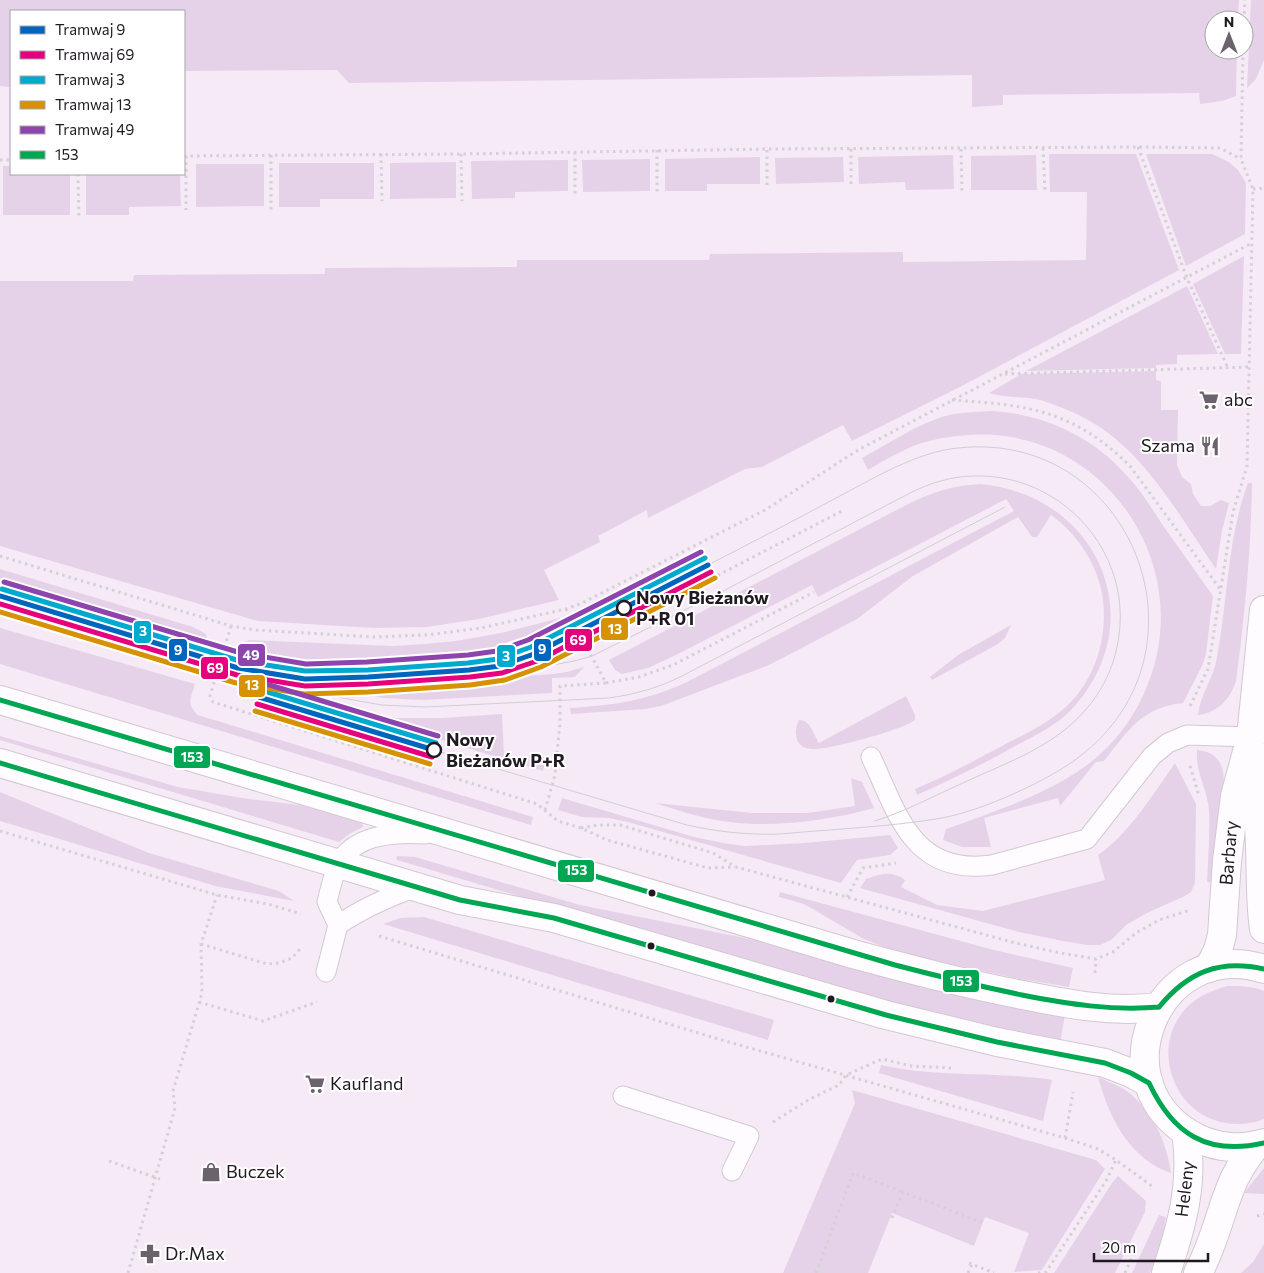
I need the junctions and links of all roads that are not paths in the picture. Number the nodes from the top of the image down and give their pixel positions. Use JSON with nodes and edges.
{"nodes":[{"id":1,"x":1264,"y":610,"type":"edge"},
{"id":2,"x":1,"y":701,"type":"edge"},
{"id":3,"x":1251,"y":737,"type":"junction"},
{"id":4,"x":871,"y":757,"type":"dead end"},
{"id":5,"x":0,"y":764,"type":"edge"},
{"id":6,"x":461,"y":838,"type":"junction"},
{"id":7,"x":1262,"y":846,"type":"edge"},
{"id":8,"x":338,"y":864,"type":"junction"},
{"id":9,"x":416,"y":887,"type":"junction"},
{"id":10,"x":338,"y":925,"type":"junction"},
{"id":11,"x":1264,"y":929,"type":"edge"},
{"id":12,"x":1209,"y":968,"type":"junction"},
{"id":13,"x":1264,"y":969,"type":"edge"},
{"id":14,"x":326,"y":972,"type":"dead end"},
{"id":15,"x":1159,"y":1007,"type":"junction"},
{"id":16,"x":1149,"y":1083,"type":"junction"},
{"id":17,"x":622,"y":1096,"type":"dead end"},
{"id":18,"x":1186,"y":1132,"type":"junction"},
{"id":19,"x":1260,"y":1144,"type":"edge"},
{"id":20,"x":732,"y":1170,"type":"dead end"},
{"id":21,"x":1166,"y":1273,"type":"edge"},
{"id":22,"x":1198,"y":1273,"type":"edge"}],
"edges":[{"from":1,"to":3,"type":"street","name":"Barbary"},
{"from":2,"to":6,"type":"street"},
{"from":3,"to":4,"type":"lane"},
{"from":3,"to":7,"type":"street","name":"Barbary"},
{"from":3,"to":12,"type":"street","name":"Barbary"},
{"from":5,"to":8,"type":"street"},
{"from":6,"to":8,"type":"lane"},
{"from":6,"to":15,"type":"street"},
{"from":7,"to":11,"type":"street","name":"Barbary"},
{"from":8,"to":9,"type":"street"},
{"from":8,"to":10,"type":"lane"},
{"from":9,"to":10,"type":"lane"},
{"from":9,"to":16,"type":"street"},
{"from":10,"to":14,"type":"lane"},
{"from":12,"to":13,"type":"street"},
{"from":12,"to":15,"type":"street"},
{"from":15,"to":16,"type":"street"},
{"from":16,"to":18,"type":"street"},
{"from":17,"to":20,"type":"lane"},
{"from":18,"to":19,"type":"street"},
{"from":18,"to":21,"type":"street","name":"Heleny"},
{"from":19,"to":22,"type":"street"}]}
